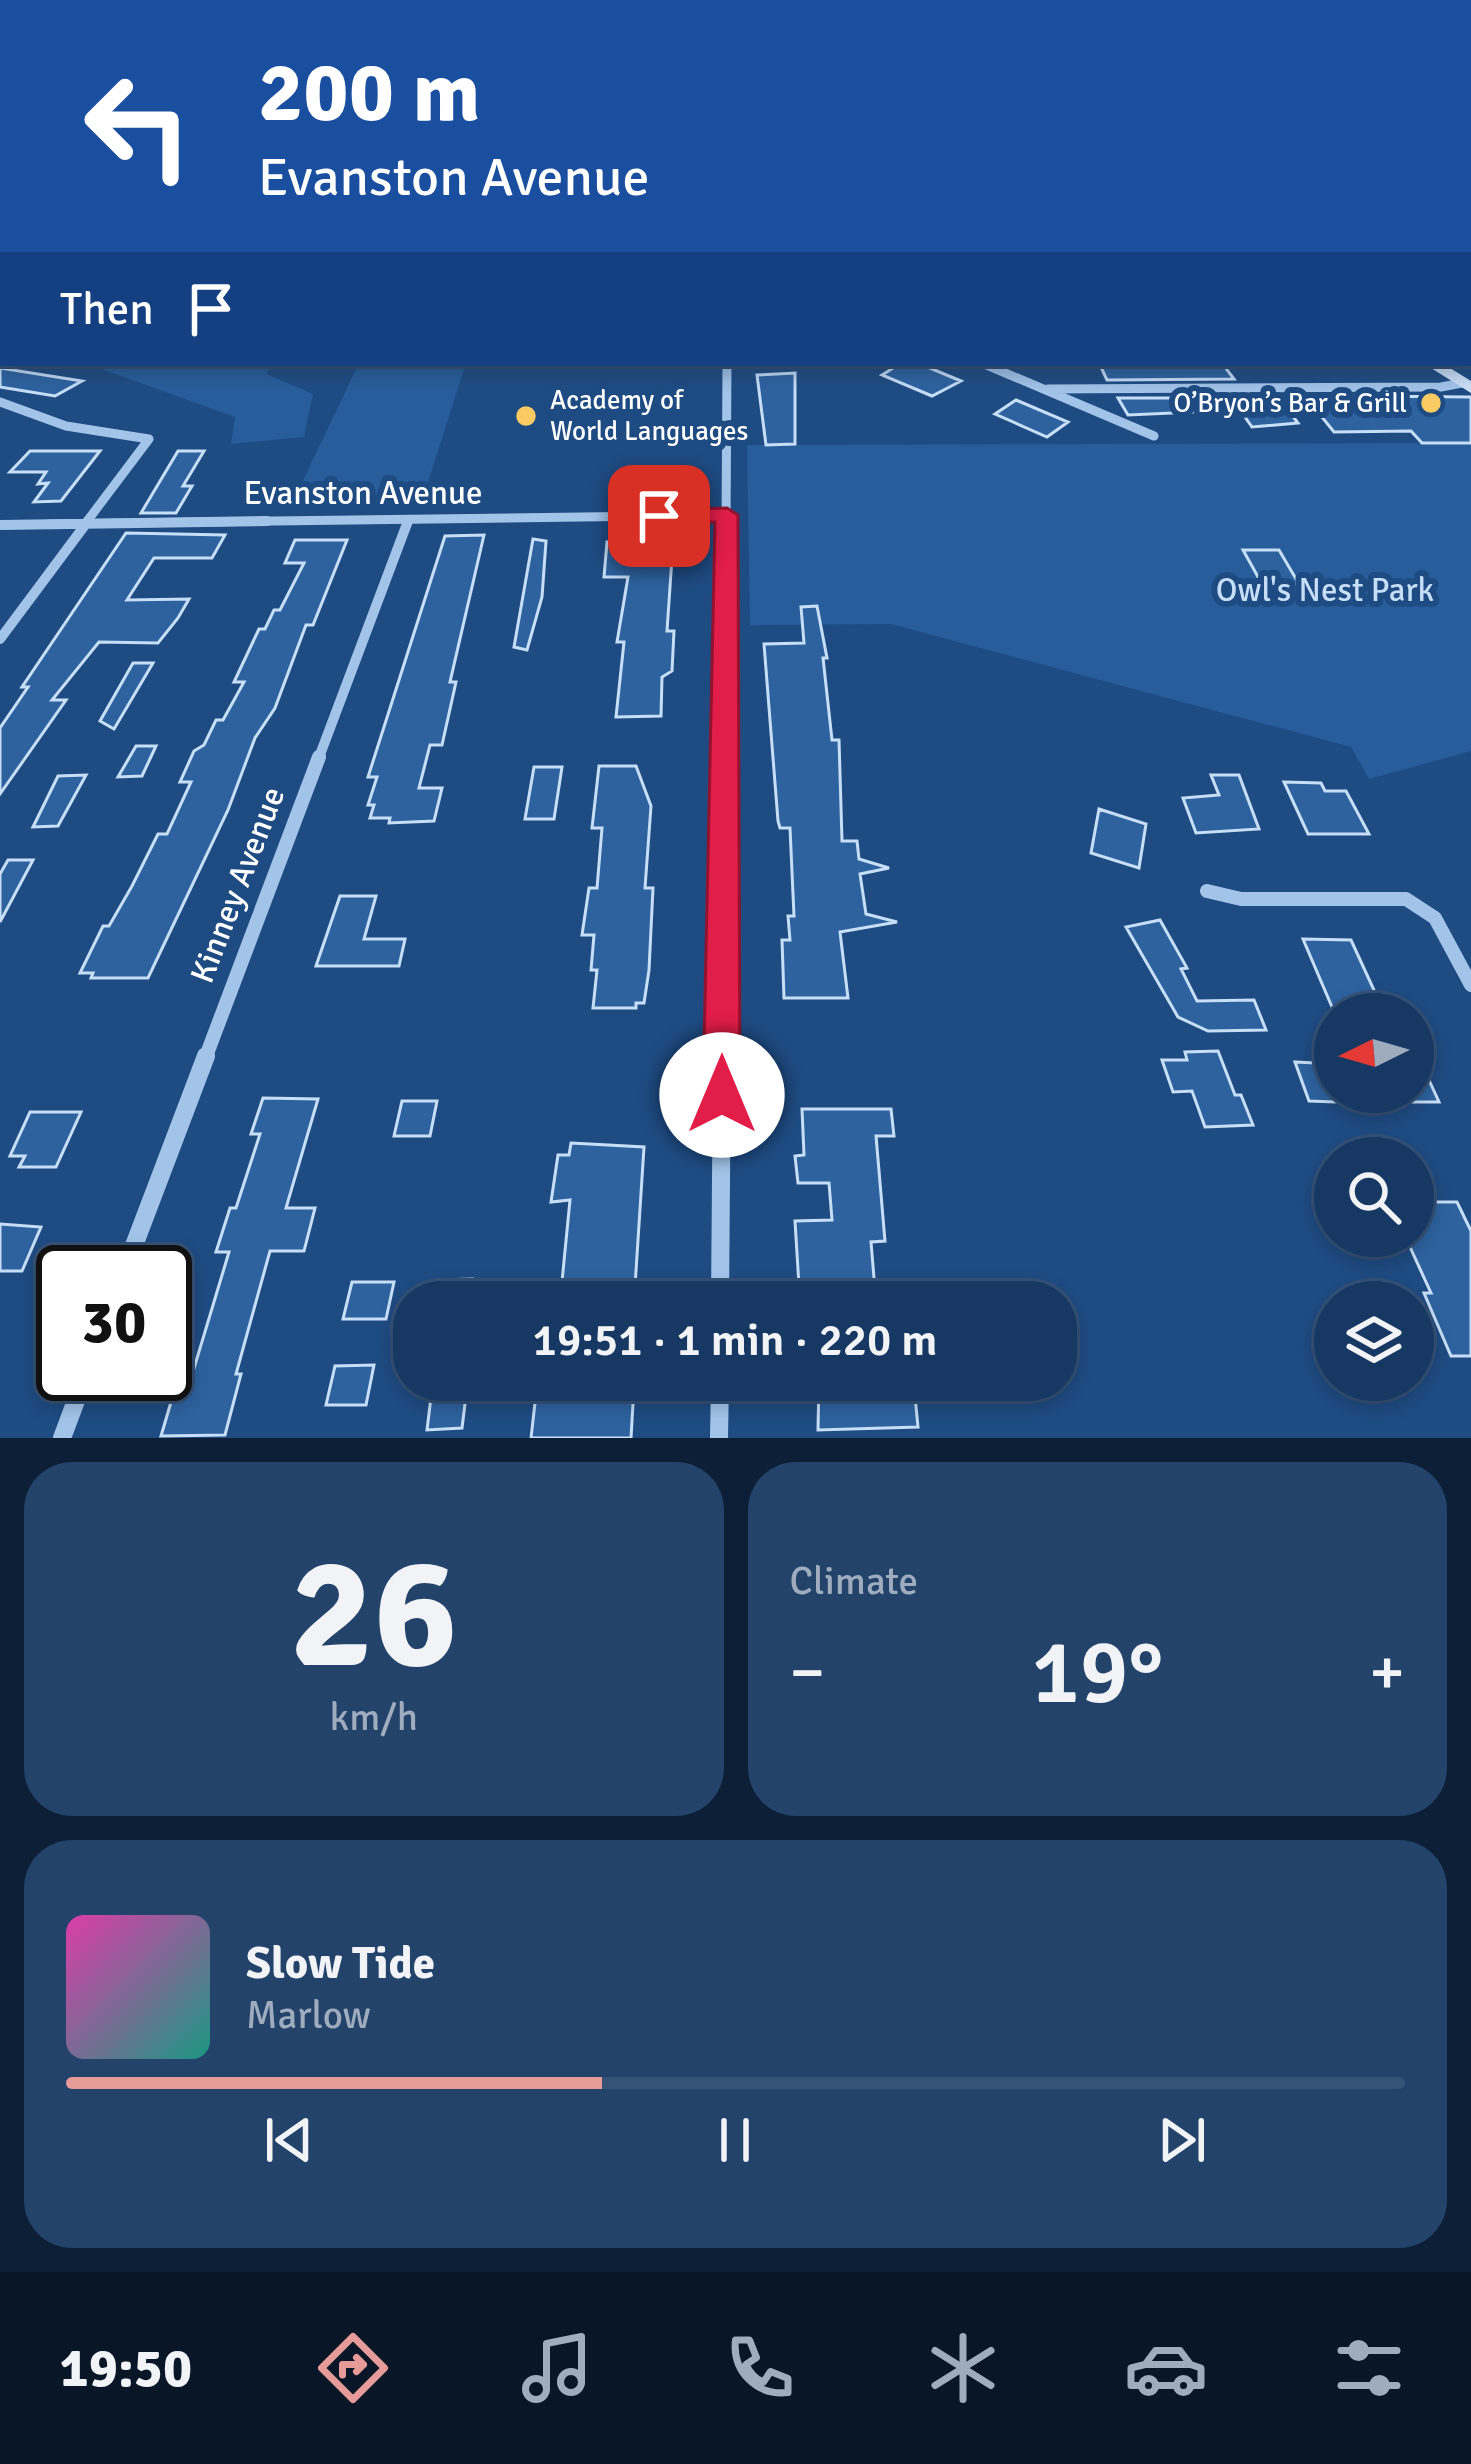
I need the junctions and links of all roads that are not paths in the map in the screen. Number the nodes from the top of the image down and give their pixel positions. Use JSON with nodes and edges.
{"nodes":[{"id":1,"x":727,"y":366,"type":"edge"},
{"id":2,"x":990,"y":366,"type":"edge"},
{"id":3,"x":1436,"y":366,"type":"edge"},
{"id":4,"x":1467,"y":385,"type":"edge"},
{"id":5,"x":1048,"y":389,"type":"junction"},
{"id":6,"x":0,"y":402,"type":"edge"},
{"id":7,"x":1154,"y":436,"type":"dead end"},
{"id":8,"x":727,"y":515,"type":"junction"},
{"id":9,"x":409,"y":520,"type":"junction"},
{"id":10,"x":85,"y":524,"type":"junction"},
{"id":11,"x":0,"y":525,"type":"edge"},
{"id":12,"x":0,"y":639,"type":"edge"},
{"id":13,"x":1207,"y":891,"type":"dead end"},
{"id":14,"x":1471,"y":985,"type":"edge"},
{"id":15,"x":134,"y":1245,"type":"edge"},
{"id":16,"x":720,"y":1281,"type":"edge"},
{"id":17,"x":76,"y":1401,"type":"edge"},
{"id":18,"x":719,"y":1401,"type":"edge"},
{"id":19,"x":62,"y":1438,"type":"edge"},
{"id":20,"x":719,"y":1438,"type":"edge"}],
"edges":[{"from":1,"to":8,"type":"street"},
{"from":2,"to":5,"type":"street"},
{"from":3,"to":4,"type":"main road"},
{"from":4,"to":5,"type":"street"},
{"from":5,"to":7,"type":"street"},
{"from":6,"to":10,"type":"street"},
{"from":8,"to":9,"type":"street","name":"Evanston Avenue"},
{"from":8,"to":16,"type":"street"},
{"from":9,"to":10,"type":"street","name":"Evanston Avenue"},
{"from":9,"to":15,"type":"street","name":"Kinney Avenue"},
{"from":10,"to":11,"type":"street","name":"Evanston Avenue"},
{"from":10,"to":12,"type":"street"},
{"from":13,"to":14,"type":"street"},
{"from":17,"to":19,"type":"street"},
{"from":18,"to":20,"type":"street"}]}
